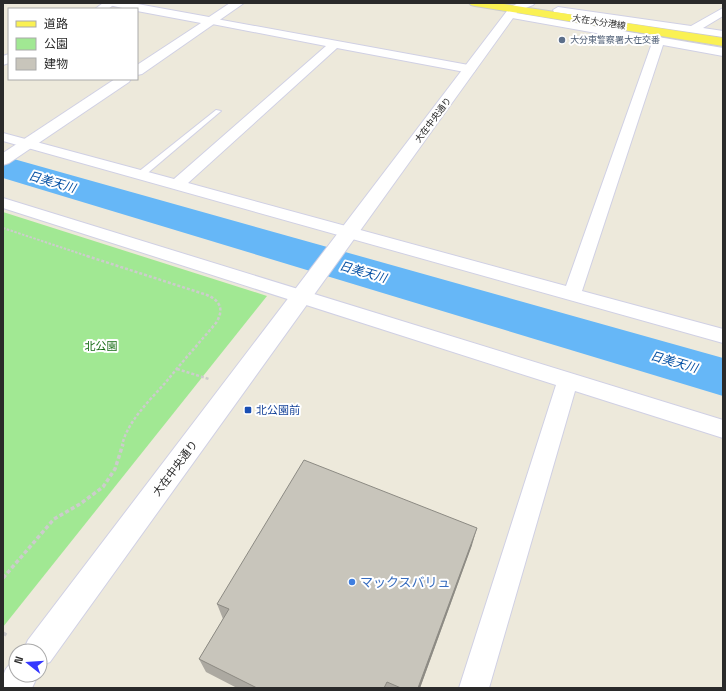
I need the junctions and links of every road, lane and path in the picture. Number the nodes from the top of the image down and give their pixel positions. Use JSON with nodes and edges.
{"nodes":[{"id":1,"x":112,"y":3,"type":"edge"},
{"id":2,"x":238,"y":3,"type":"edge"},
{"id":3,"x":475,"y":3,"type":"edge"},
{"id":4,"x":102,"y":8,"type":"edge"},
{"id":5,"x":520,"y":8,"type":"edge"},
{"id":6,"x":723,"y":12,"type":"edge"},
{"id":7,"x":211,"y":21,"type":"junction"},
{"id":8,"x":692,"y":30,"type":"junction"},
{"id":9,"x":723,"y":34,"type":"edge"},
{"id":10,"x":659,"y":41,"type":"junction"},
{"id":11,"x":723,"y":42,"type":"edge"},
{"id":12,"x":335,"y":44,"type":"junction"},
{"id":13,"x":723,"y":52,"type":"edge"},
{"id":14,"x":138,"y":69,"type":"edge"},
{"id":15,"x":470,"y":69,"type":"junction"},
{"id":16,"x":122,"y":80,"type":"edge"},
{"id":17,"x":218,"y":112,"type":"dead end"},
{"id":18,"x":3,"y":137,"type":"edge"},
{"id":19,"x":22,"y":147,"type":"junction"},
{"id":20,"x":3,"y":160,"type":"edge"},
{"id":21,"x":140,"y":175,"type":"junction"},
{"id":22,"x":177,"y":185,"type":"junction"},
{"id":23,"x":3,"y":203,"type":"edge"},
{"id":24,"x":3,"y":228,"type":"edge"},
{"id":25,"x":345,"y":238,"type":"junction"},
{"id":26,"x":306,"y":291,"type":"junction"},
{"id":27,"x":572,"y":294,"type":"junction"},
{"id":28,"x":723,"y":336,"type":"edge"},
{"id":29,"x":177,"y":369,"type":"junction"},
{"id":30,"x":210,"y":379,"type":"dead end"},
{"id":31,"x":568,"y":380,"type":"junction"},
{"id":32,"x":723,"y":429,"type":"edge"},
{"id":33,"x":3,"y":578,"type":"edge"},
{"id":34,"x":3,"y":633,"type":"edge"},
{"id":35,"x":8,"y":636,"type":"dead end"},
{"id":36,"x":45,"y":643,"type":"edge"},
{"id":37,"x":474,"y":688,"type":"edge"}],
"edges":[{"from":1,"to":4,"type":"street"},
{"from":1,"to":7,"type":"street"},
{"from":2,"to":7,"type":"street"},
{"from":3,"to":5,"type":"main road","name":"大在大分港線"},
{"from":5,"to":8,"type":"street"},
{"from":5,"to":10,"type":"street"},
{"from":5,"to":11,"type":"main road","name":"大在大分港線"},
{"from":5,"to":15,"type":"street","name":"大在中央通り"},
{"from":6,"to":8,"type":"street"},
{"from":7,"to":12,"type":"street"},
{"from":7,"to":14,"type":"street"},
{"from":8,"to":9,"type":"street"},
{"from":10,"to":13,"type":"street"},
{"from":10,"to":27,"type":"street"},
{"from":12,"to":15,"type":"street"},
{"from":12,"to":22,"type":"street"},
{"from":15,"to":25,"type":"street","name":"大在中央通り"},
{"from":16,"to":19,"type":"street"},
{"from":17,"to":21,"type":"lane"},
{"from":18,"to":19,"type":"street"},
{"from":19,"to":20,"type":"street"},
{"from":19,"to":21,"type":"street"},
{"from":21,"to":22,"type":"street"},
{"from":22,"to":25,"type":"street"},
{"from":23,"to":26,"type":"street"},
{"from":24,"to":29,"type":"path"},
{"from":25,"to":26,"type":"street","name":"大在中央通り"},
{"from":25,"to":27,"type":"street"},
{"from":26,"to":31,"type":"street"},
{"from":26,"to":36,"type":"street","name":"大在中央通り"},
{"from":27,"to":28,"type":"street"},
{"from":29,"to":30,"type":"path"},
{"from":29,"to":33,"type":"path"},
{"from":31,"to":32,"type":"street"},
{"from":31,"to":37,"type":"street"},
{"from":34,"to":35,"type":"path"}]}
